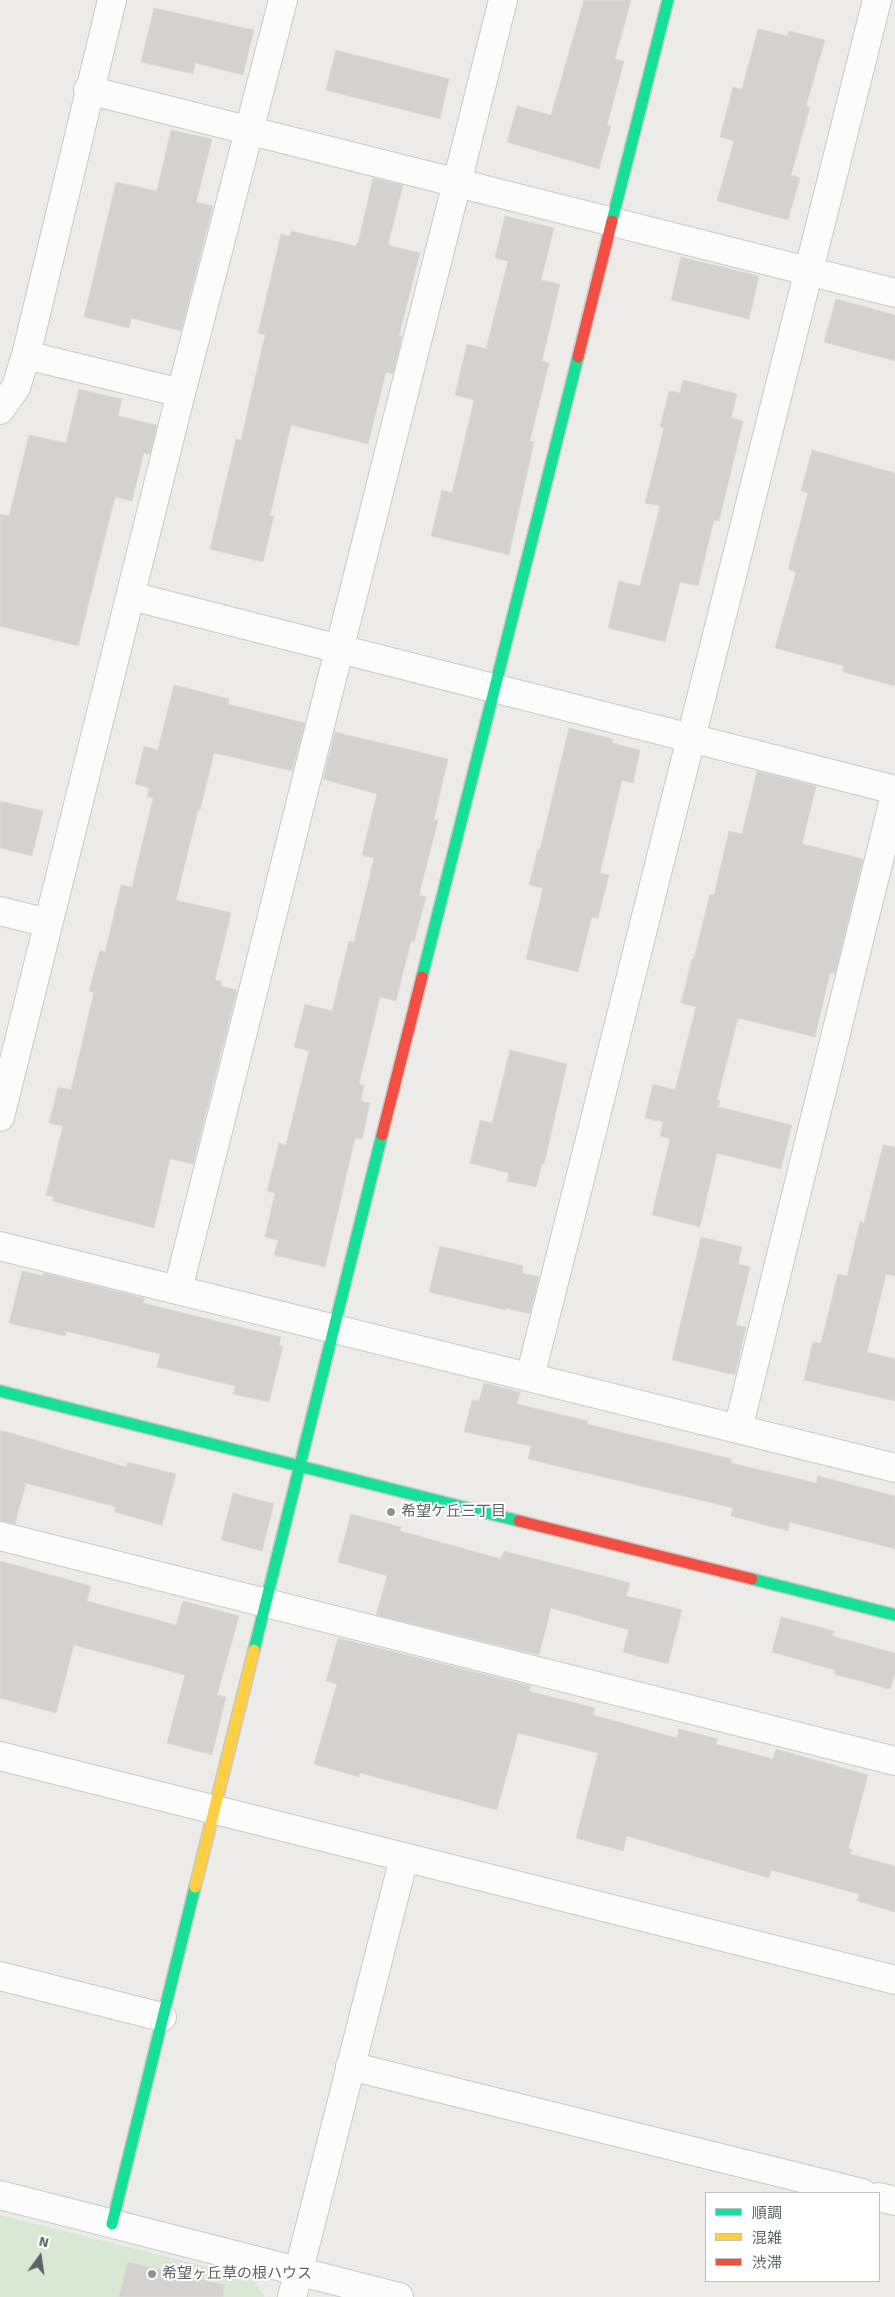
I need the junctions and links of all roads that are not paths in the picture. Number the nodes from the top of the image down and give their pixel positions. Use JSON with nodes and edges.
{"nodes":[{"id":1,"x":112,"y":0,"type":"edge"},
{"id":2,"x":283,"y":0,"type":"edge"},
{"id":3,"x":503,"y":0,"type":"edge"},
{"id":4,"x":668,"y":0,"type":"edge"},
{"id":5,"x":877,"y":0,"type":"edge"},
{"id":6,"x":88,"y":90,"type":"junction"},
{"id":7,"x":249,"y":132,"type":"junction"},
{"id":8,"x":458,"y":183,"type":"junction"},
{"id":9,"x":612,"y":222,"type":"junction"},
{"id":10,"x":808,"y":270,"type":"junction"},
{"id":11,"x":895,"y":293,"type":"edge"},
{"id":12,"x":26,"y":354,"type":"junction"},
{"id":13,"x":181,"y":393,"type":"junction"},
{"id":14,"x":0,"y":410,"type":"edge"},
{"id":15,"x":131,"y":596,"type":"junction"},
{"id":16,"x":339,"y":650,"type":"junction"},
{"id":17,"x":494,"y":690,"type":"junction"},
{"id":18,"x":690,"y":739,"type":"junction"},
{"id":19,"x":895,"y":790,"type":"edge"},
{"id":20,"x":895,"y":795,"type":"edge"},
{"id":21,"x":0,"y":911,"type":"edge"},
{"id":22,"x":48,"y":923,"type":"junction"},
{"id":23,"x":0,"y":1117,"type":"edge"},
{"id":24,"x":0,"y":1246,"type":"edge"},
{"id":25,"x":178,"y":1289,"type":"junction"},
{"id":26,"x":333,"y":1328,"type":"junction"},
{"id":27,"x":530,"y":1377,"type":"junction"},
{"id":28,"x":0,"y":1391,"type":"edge"},
{"id":29,"x":738,"y":1429,"type":"junction"},
{"id":30,"x":300,"y":1465,"type":"junction"},
{"id":31,"x":895,"y":1468,"type":"edge"},
{"id":32,"x":0,"y":1536,"type":"edge"},
{"id":33,"x":265,"y":1603,"type":"junction"},
{"id":34,"x":895,"y":1615,"type":"edge"},
{"id":35,"x":0,"y":1756,"type":"edge"},
{"id":36,"x":895,"y":1761,"type":"edge"},
{"id":37,"x":212,"y":1810,"type":"junction"},
{"id":38,"x":404,"y":1858,"type":"junction"},
{"id":39,"x":0,"y":1976,"type":"edge"},
{"id":40,"x":895,"y":1980,"type":"edge"},
{"id":41,"x":162,"y":2017,"type":"junction"},
{"id":42,"x":350,"y":2066,"type":"junction"},
{"id":43,"x":858,"y":2192,"type":"edge"},
{"id":44,"x":0,"y":2195,"type":"edge"},
{"id":45,"x":880,"y":2197,"type":"edge"},
{"id":46,"x":895,"y":2201,"type":"edge"},
{"id":47,"x":112,"y":2224,"type":"junction"},
{"id":48,"x":295,"y":2284,"type":"edge"},
{"id":49,"x":400,"y":2297,"type":"edge"}],
"edges":[{"from":1,"to":6,"type":"street"},
{"from":2,"to":7,"type":"street"},
{"from":3,"to":8,"type":"street"},
{"from":4,"to":9,"type":"street"},
{"from":5,"to":10,"type":"street"},
{"from":6,"to":7,"type":"street"},
{"from":6,"to":12,"type":"street"},
{"from":7,"to":8,"type":"street"},
{"from":7,"to":13,"type":"street"},
{"from":8,"to":9,"type":"street"},
{"from":8,"to":16,"type":"street"},
{"from":9,"to":10,"type":"street"},
{"from":9,"to":17,"type":"street"},
{"from":10,"to":11,"type":"street"},
{"from":10,"to":18,"type":"street"},
{"from":12,"to":13,"type":"street"},
{"from":12,"to":14,"type":"street"},
{"from":13,"to":15,"type":"street"},
{"from":15,"to":16,"type":"street"},
{"from":15,"to":22,"type":"street"},
{"from":16,"to":17,"type":"street"},
{"from":16,"to":25,"type":"street"},
{"from":17,"to":18,"type":"street"},
{"from":17,"to":26,"type":"street"},
{"from":18,"to":19,"type":"street"},
{"from":18,"to":27,"type":"street"},
{"from":20,"to":29,"type":"street"},
{"from":21,"to":22,"type":"street"},
{"from":22,"to":23,"type":"street"},
{"from":24,"to":25,"type":"street"},
{"from":25,"to":26,"type":"street"},
{"from":26,"to":27,"type":"street"},
{"from":26,"to":30,"type":"street"},
{"from":27,"to":29,"type":"street"},
{"from":28,"to":30,"type":"street"},
{"from":29,"to":31,"type":"street"},
{"from":30,"to":33,"type":"street"},
{"from":30,"to":34,"type":"street"},
{"from":32,"to":33,"type":"street"},
{"from":33,"to":36,"type":"street"},
{"from":33,"to":37,"type":"street"},
{"from":35,"to":37,"type":"street"},
{"from":37,"to":38,"type":"street"},
{"from":37,"to":41,"type":"street"},
{"from":38,"to":40,"type":"street"},
{"from":38,"to":42,"type":"street"},
{"from":39,"to":41,"type":"street"},
{"from":41,"to":47,"type":"street"},
{"from":42,"to":43,"type":"street"},
{"from":42,"to":48,"type":"street"},
{"from":44,"to":47,"type":"street"},
{"from":45,"to":46,"type":"street"},
{"from":47,"to":48,"type":"street"},
{"from":48,"to":49,"type":"street"}]}
